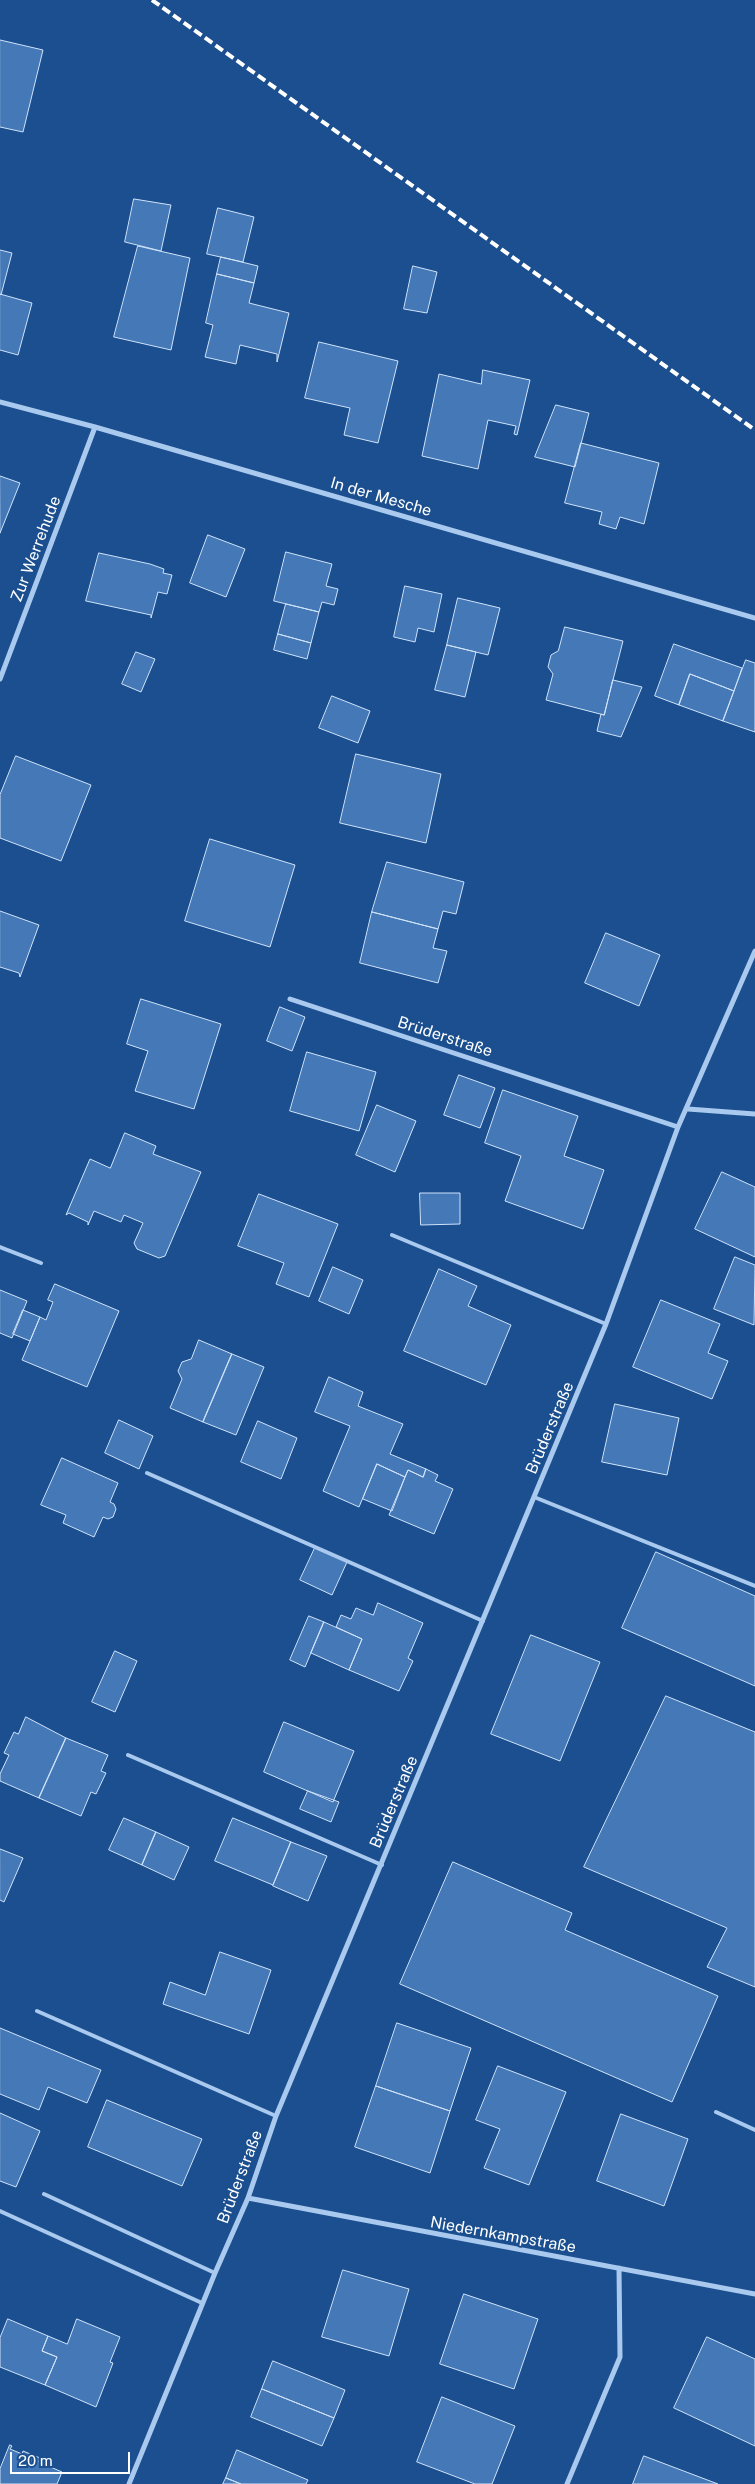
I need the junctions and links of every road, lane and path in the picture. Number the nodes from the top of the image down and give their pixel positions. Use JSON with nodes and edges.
{"nodes":[{"id":1,"x":0,"y":402,"type":"edge"},
{"id":2,"x":95,"y":427,"type":"junction"},
{"id":3,"x":755,"y":618,"type":"edge"},
{"id":4,"x":0,"y":679,"type":"edge"},
{"id":5,"x":755,"y":951,"type":"edge"},
{"id":6,"x":290,"y":999,"type":"dead end"},
{"id":7,"x":688,"y":1109,"type":"junction"},
{"id":8,"x":755,"y":1114,"type":"edge"},
{"id":9,"x":678,"y":1127,"type":"junction"},
{"id":10,"x":392,"y":1235,"type":"dead end"},
{"id":11,"x":0,"y":1247,"type":"edge"},
{"id":12,"x":41,"y":1264,"type":"dead end"},
{"id":13,"x":606,"y":1324,"type":"junction"},
{"id":14,"x":147,"y":1472,"type":"dead end"},
{"id":15,"x":534,"y":1497,"type":"junction"},
{"id":16,"x":755,"y":1586,"type":"edge"},
{"id":17,"x":483,"y":1621,"type":"junction"},
{"id":18,"x":128,"y":1755,"type":"dead end"},
{"id":19,"x":382,"y":1864,"type":"junction"},
{"id":20,"x":37,"y":2011,"type":"dead end"},
{"id":21,"x":716,"y":2112,"type":"dead end"},
{"id":22,"x":276,"y":2116,"type":"junction"},
{"id":23,"x":755,"y":2130,"type":"edge"},
{"id":24,"x":44,"y":2194,"type":"dead end"},
{"id":25,"x":248,"y":2198,"type":"junction"},
{"id":26,"x":0,"y":2211,"type":"edge"},
{"id":27,"x":619,"y":2268,"type":"junction"},
{"id":28,"x":215,"y":2273,"type":"junction"},
{"id":29,"x":755,"y":2294,"type":"edge"},
{"id":30,"x":202,"y":2303,"type":"junction"},
{"id":31,"x":129,"y":2484,"type":"edge"},
{"id":32,"x":567,"y":2484,"type":"edge"}],
"edges":[{"from":1,"to":2,"type":"street","name":"In der Mesche"},
{"from":2,"to":3,"type":"street","name":"In der Mesche"},
{"from":2,"to":4,"type":"street","name":"Zur Werrehude"},
{"from":5,"to":7,"type":"street","name":"Brüderstraße"},
{"from":6,"to":9,"type":"street","name":"Brüderstraße"},
{"from":7,"to":8,"type":"street"},
{"from":7,"to":9,"type":"street","name":"Brüderstraße"},
{"from":9,"to":13,"type":"street","name":"Brüderstraße"},
{"from":10,"to":13,"type":"lane"},
{"from":11,"to":12,"type":"lane"},
{"from":13,"to":15,"type":"street","name":"Brüderstraße"},
{"from":14,"to":17,"type":"lane"},
{"from":15,"to":16,"type":"lane"},
{"from":15,"to":17,"type":"street","name":"Brüderstraße"},
{"from":17,"to":19,"type":"street","name":"Brüderstraße"},
{"from":18,"to":19,"type":"lane"},
{"from":19,"to":22,"type":"street","name":"Brüderstraße"},
{"from":20,"to":22,"type":"lane"},
{"from":21,"to":23,"type":"lane"},
{"from":22,"to":25,"type":"street","name":"Brüderstraße"},
{"from":24,"to":28,"type":"lane"},
{"from":25,"to":27,"type":"street","name":"Niedernkampstraße"},
{"from":25,"to":28,"type":"street","name":"Brüderstraße"},
{"from":26,"to":30,"type":"lane"},
{"from":27,"to":29,"type":"street","name":"Niedernkampstraße"},
{"from":27,"to":32,"type":"street"},
{"from":28,"to":30,"type":"street","name":"Brüderstraße"},
{"from":30,"to":31,"type":"street","name":"Brüderstraße"}]}
